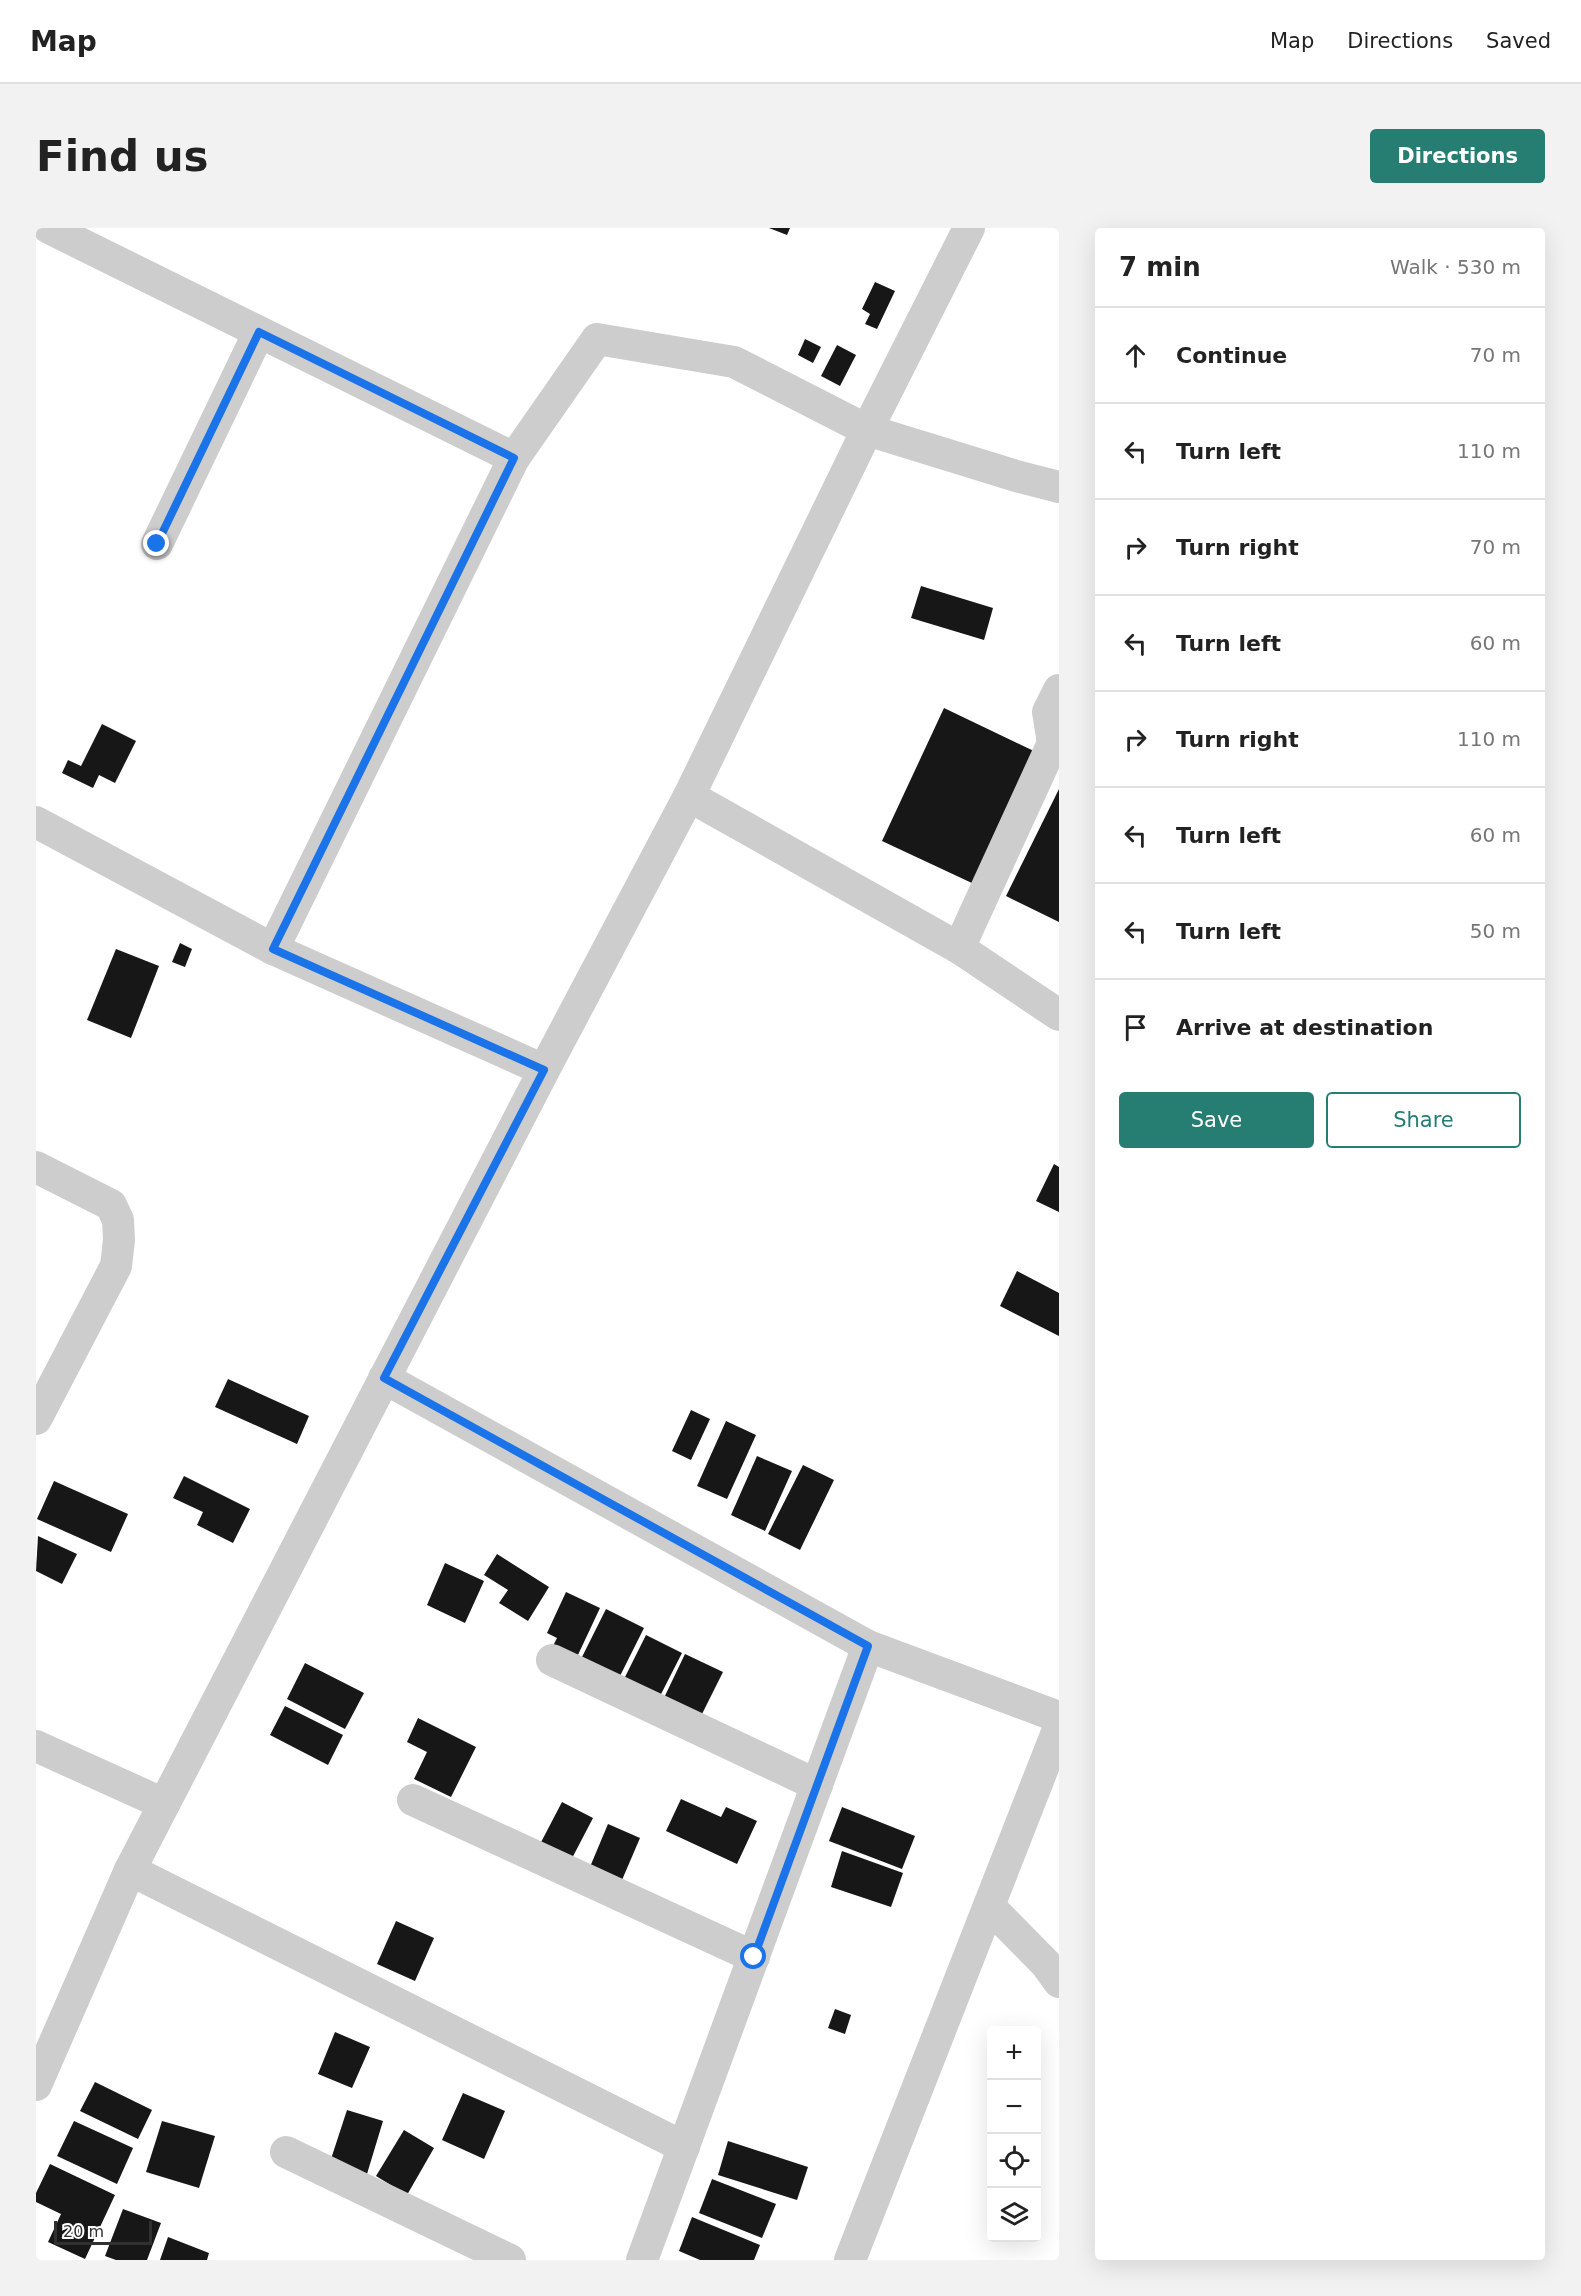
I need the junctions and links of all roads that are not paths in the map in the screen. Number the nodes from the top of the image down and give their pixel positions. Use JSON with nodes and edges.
{"nodes":[{"id":1,"x":50,"y":228,"type":"edge"},
{"id":2,"x":969,"y":228,"type":"edge"},
{"id":3,"x":259,"y":332,"type":"junction"},
{"id":4,"x":867,"y":430,"type":"junction"},
{"id":5,"x":514,"y":458,"type":"junction"},
{"id":6,"x":1059,"y":487,"type":"edge"},
{"id":7,"x":157,"y":544,"type":"dead end"},
{"id":8,"x":1059,"y":690,"type":"edge"},
{"id":9,"x":689,"y":796,"type":"junction"},
{"id":10,"x":38,"y":827,"type":"edge"},
{"id":11,"x":959,"y":948,"type":"junction"},
{"id":12,"x":273,"y":949,"type":"junction"},
{"id":13,"x":1059,"y":1015,"type":"edge"},
{"id":14,"x":544,"y":1070,"type":"junction"},
{"id":15,"x":36,"y":1167,"type":"edge"},
{"id":16,"x":384,"y":1378,"type":"junction"},
{"id":17,"x":36,"y":1419,"type":"edge"},
{"id":18,"x":868,"y":1646,"type":"junction"},
{"id":19,"x":552,"y":1660,"type":"dead end"},
{"id":20,"x":1059,"y":1717,"type":"edge"},
{"id":21,"x":1059,"y":1727,"type":"edge"},
{"id":22,"x":36,"y":1746,"type":"edge"},
{"id":23,"x":817,"y":1785,"type":"junction"},
{"id":24,"x":414,"y":1800,"type":"dead end"},
{"id":25,"x":164,"y":1804,"type":"junction"},
{"id":26,"x":130,"y":1870,"type":"junction"},
{"id":27,"x":989,"y":1906,"type":"junction"},
{"id":28,"x":754,"y":1957,"type":"junction"},
{"id":29,"x":1059,"y":1982,"type":"edge"},
{"id":30,"x":36,"y":2085,"type":"edge"},
{"id":31,"x":684,"y":2147,"type":"junction"},
{"id":32,"x":286,"y":2152,"type":"dead end"},
{"id":33,"x":510,"y":2260,"type":"edge"},
{"id":34,"x":642,"y":2260,"type":"edge"},
{"id":35,"x":850,"y":2260,"type":"edge"}],
"edges":[{"from":1,"to":3,"type":"street"},
{"from":2,"to":4,"type":"street"},
{"from":3,"to":5,"type":"street"},
{"from":3,"to":7,"type":"street"},
{"from":4,"to":5,"type":"street"},
{"from":4,"to":6,"type":"street"},
{"from":4,"to":9,"type":"street"},
{"from":5,"to":12,"type":"street"},
{"from":8,"to":11,"type":"street"},
{"from":9,"to":11,"type":"street"},
{"from":9,"to":14,"type":"street"},
{"from":10,"to":12,"type":"street"},
{"from":11,"to":13,"type":"street"},
{"from":12,"to":14,"type":"street"},
{"from":14,"to":16,"type":"street"},
{"from":15,"to":17,"type":"street"},
{"from":16,"to":18,"type":"street"},
{"from":16,"to":25,"type":"street"},
{"from":18,"to":20,"type":"street"},
{"from":18,"to":23,"type":"street"},
{"from":19,"to":23,"type":"street"},
{"from":21,"to":27,"type":"street"},
{"from":22,"to":25,"type":"street"},
{"from":23,"to":28,"type":"street"},
{"from":24,"to":28,"type":"street"},
{"from":25,"to":26,"type":"street"},
{"from":26,"to":30,"type":"street"},
{"from":26,"to":31,"type":"street"},
{"from":27,"to":29,"type":"street"},
{"from":27,"to":35,"type":"street"},
{"from":28,"to":31,"type":"street"},
{"from":31,"to":34,"type":"street"},
{"from":32,"to":33,"type":"street"}]}
